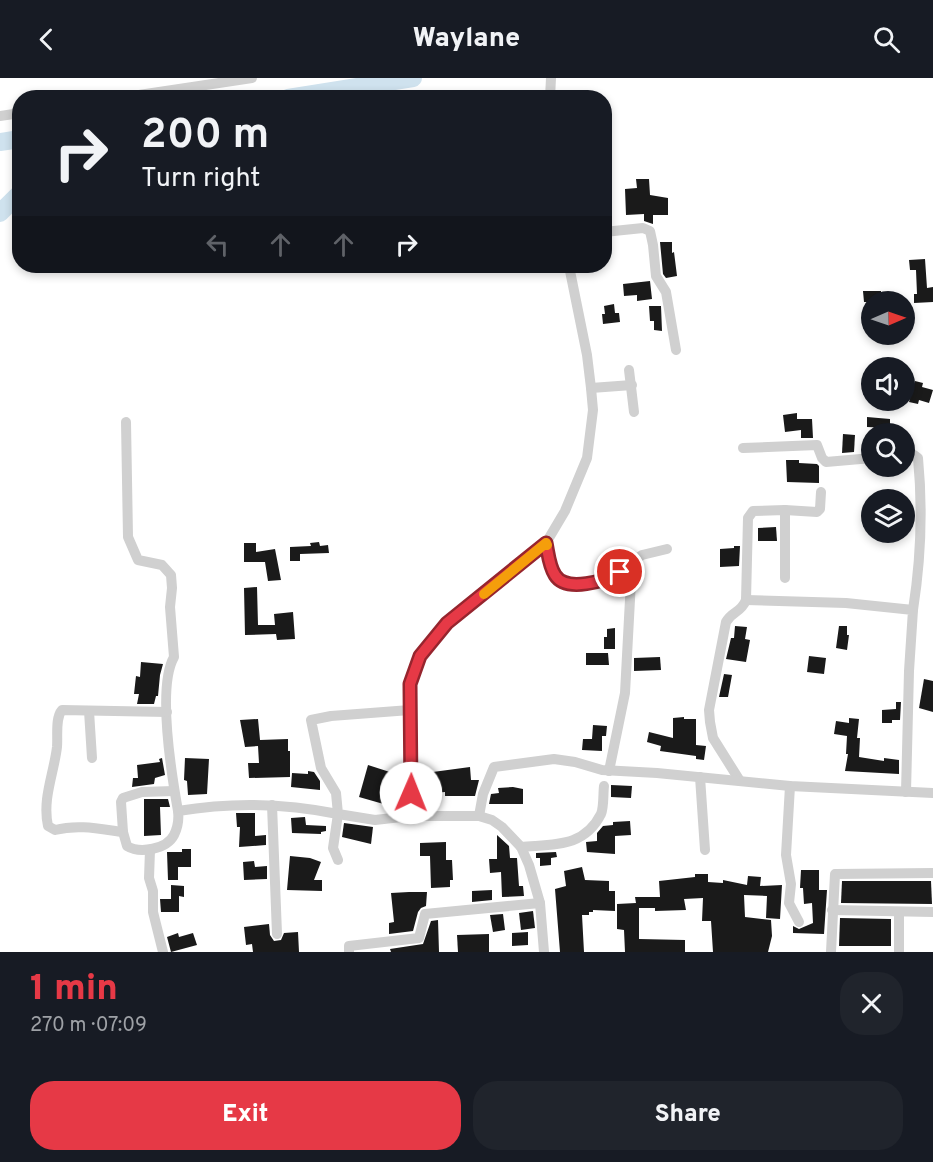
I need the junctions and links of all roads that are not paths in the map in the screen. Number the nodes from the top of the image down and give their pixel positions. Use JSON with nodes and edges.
{"nodes":[{"id":1,"x":252,"y":78,"type":"edge"},
{"id":2,"x":172,"y":90,"type":"edge"},
{"id":3,"x":612,"y":231,"type":"edge"},
{"id":4,"x":570,"y":273,"type":"edge"},
{"id":5,"x":676,"y":350,"type":"dead end"},
{"id":6,"x":629,"y":370,"type":"dead end"},
{"id":7,"x":632,"y":385,"type":"junction"},
{"id":8,"x":591,"y":388,"type":"junction"},
{"id":9,"x":634,"y":412,"type":"dead end"},
{"id":10,"x":126,"y":422,"type":"dead end"},
{"id":11,"x":743,"y":448,"type":"dead end"},
{"id":12,"x":915,"y":456,"type":"edge"},
{"id":13,"x":861,"y":459,"type":"edge"},
{"id":14,"x":821,"y":492,"type":"dead end"},
{"id":15,"x":785,"y":510,"type":"junction"},
{"id":16,"x":546,"y":543,"type":"junction"},
{"id":17,"x":667,"y":549,"type":"dead end"},
{"id":18,"x":632,"y":562,"type":"junction"},
{"id":19,"x":785,"y":578,"type":"dead end"},
{"id":20,"x":746,"y":600,"type":"junction"},
{"id":21,"x":913,"y":610,"type":"junction"},
{"id":22,"x":410,"y":710,"type":"junction"},
{"id":23,"x":89,"y":711,"type":"junction"},
{"id":24,"x":167,"y":712,"type":"junction"},
{"id":25,"x":92,"y":758,"type":"dead end"},
{"id":26,"x":609,"y":771,"type":"junction"},
{"id":27,"x":700,"y":777,"type":"junction"},
{"id":28,"x":740,"y":781,"type":"junction"},
{"id":29,"x":604,"y":786,"type":"dead end"},
{"id":30,"x":790,"y":786,"type":"junction"},
{"id":31,"x":174,"y":791,"type":"junction"},
{"id":32,"x":906,"y":792,"type":"junction"},
{"id":33,"x":933,"y":793,"type":"edge"},
{"id":34,"x":272,"y":805,"type":"junction"},
{"id":35,"x":178,"y":811,"type":"junction"},
{"id":36,"x":338,"y":814,"type":"junction"},
{"id":37,"x":410,"y":816,"type":"junction"},
{"id":38,"x":479,"y":816,"type":"junction"},
{"id":39,"x":123,"y":832,"type":"junction"},
{"id":40,"x":521,"y":847,"type":"junction"},
{"id":41,"x":150,"y":850,"type":"junction"},
{"id":42,"x":705,"y":850,"type":"dead end"},
{"id":43,"x":338,"y":860,"type":"dead end"},
{"id":44,"x":933,"y":873,"type":"edge"},
{"id":45,"x":540,"y":903,"type":"junction"},
{"id":46,"x":832,"y":910,"type":"junction"},
{"id":47,"x":899,"y":912,"type":"junction"},
{"id":48,"x":933,"y":912,"type":"edge"},
{"id":49,"x":799,"y":922,"type":"dead end"},
{"id":50,"x":277,"y":934,"type":"dead end"},
{"id":51,"x":163,"y":952,"type":"edge"},
{"id":52,"x":349,"y":952,"type":"edge"},
{"id":53,"x":544,"y":952,"type":"edge"},
{"id":54,"x":831,"y":952,"type":"edge"},
{"id":55,"x":899,"y":952,"type":"edge"}],
"edges":[{"from":1,"to":2,"type":"street"},
{"from":3,"to":5,"type":"street"},
{"from":4,"to":8,"type":"street"},
{"from":6,"to":7,"type":"street"},
{"from":7,"to":8,"type":"street"},
{"from":7,"to":9,"type":"street"},
{"from":8,"to":16,"type":"street"},
{"from":10,"to":24,"type":"street"},
{"from":11,"to":13,"type":"street"},
{"from":12,"to":21,"type":"street"},
{"from":14,"to":15,"type":"street"},
{"from":15,"to":19,"type":"street"},
{"from":15,"to":20,"type":"street"},
{"from":16,"to":18,"type":"street"},
{"from":16,"to":22,"type":"street"},
{"from":17,"to":18,"type":"street"},
{"from":18,"to":26,"type":"street"},
{"from":20,"to":21,"type":"street"},
{"from":20,"to":28,"type":"street"},
{"from":21,"to":32,"type":"street"},
{"from":22,"to":36,"type":"street"},
{"from":22,"to":37,"type":"street"},
{"from":23,"to":24,"type":"street"},
{"from":23,"to":25,"type":"street"},
{"from":23,"to":39,"type":"street"},
{"from":24,"to":31,"type":"street"},
{"from":26,"to":27,"type":"street"},
{"from":26,"to":38,"type":"street"},
{"from":27,"to":28,"type":"street"},
{"from":27,"to":42,"type":"street"},
{"from":28,"to":30,"type":"street"},
{"from":29,"to":40,"type":"street"},
{"from":30,"to":32,"type":"street"},
{"from":30,"to":49,"type":"street"},
{"from":31,"to":35,"type":"street"},
{"from":31,"to":39,"type":"street"},
{"from":32,"to":33,"type":"street"},
{"from":34,"to":35,"type":"street"},
{"from":34,"to":36,"type":"street"},
{"from":34,"to":50,"type":"street"},
{"from":35,"to":41,"type":"street"},
{"from":36,"to":37,"type":"street"},
{"from":36,"to":43,"type":"street"},
{"from":37,"to":38,"type":"street"},
{"from":38,"to":40,"type":"street"},
{"from":39,"to":41,"type":"street"},
{"from":40,"to":45,"type":"street"},
{"from":41,"to":51,"type":"street"},
{"from":44,"to":46,"type":"street"},
{"from":45,"to":52,"type":"street"},
{"from":45,"to":53,"type":"street"},
{"from":46,"to":47,"type":"street"},
{"from":46,"to":54,"type":"street"},
{"from":47,"to":48,"type":"street"},
{"from":47,"to":55,"type":"street"}]}
